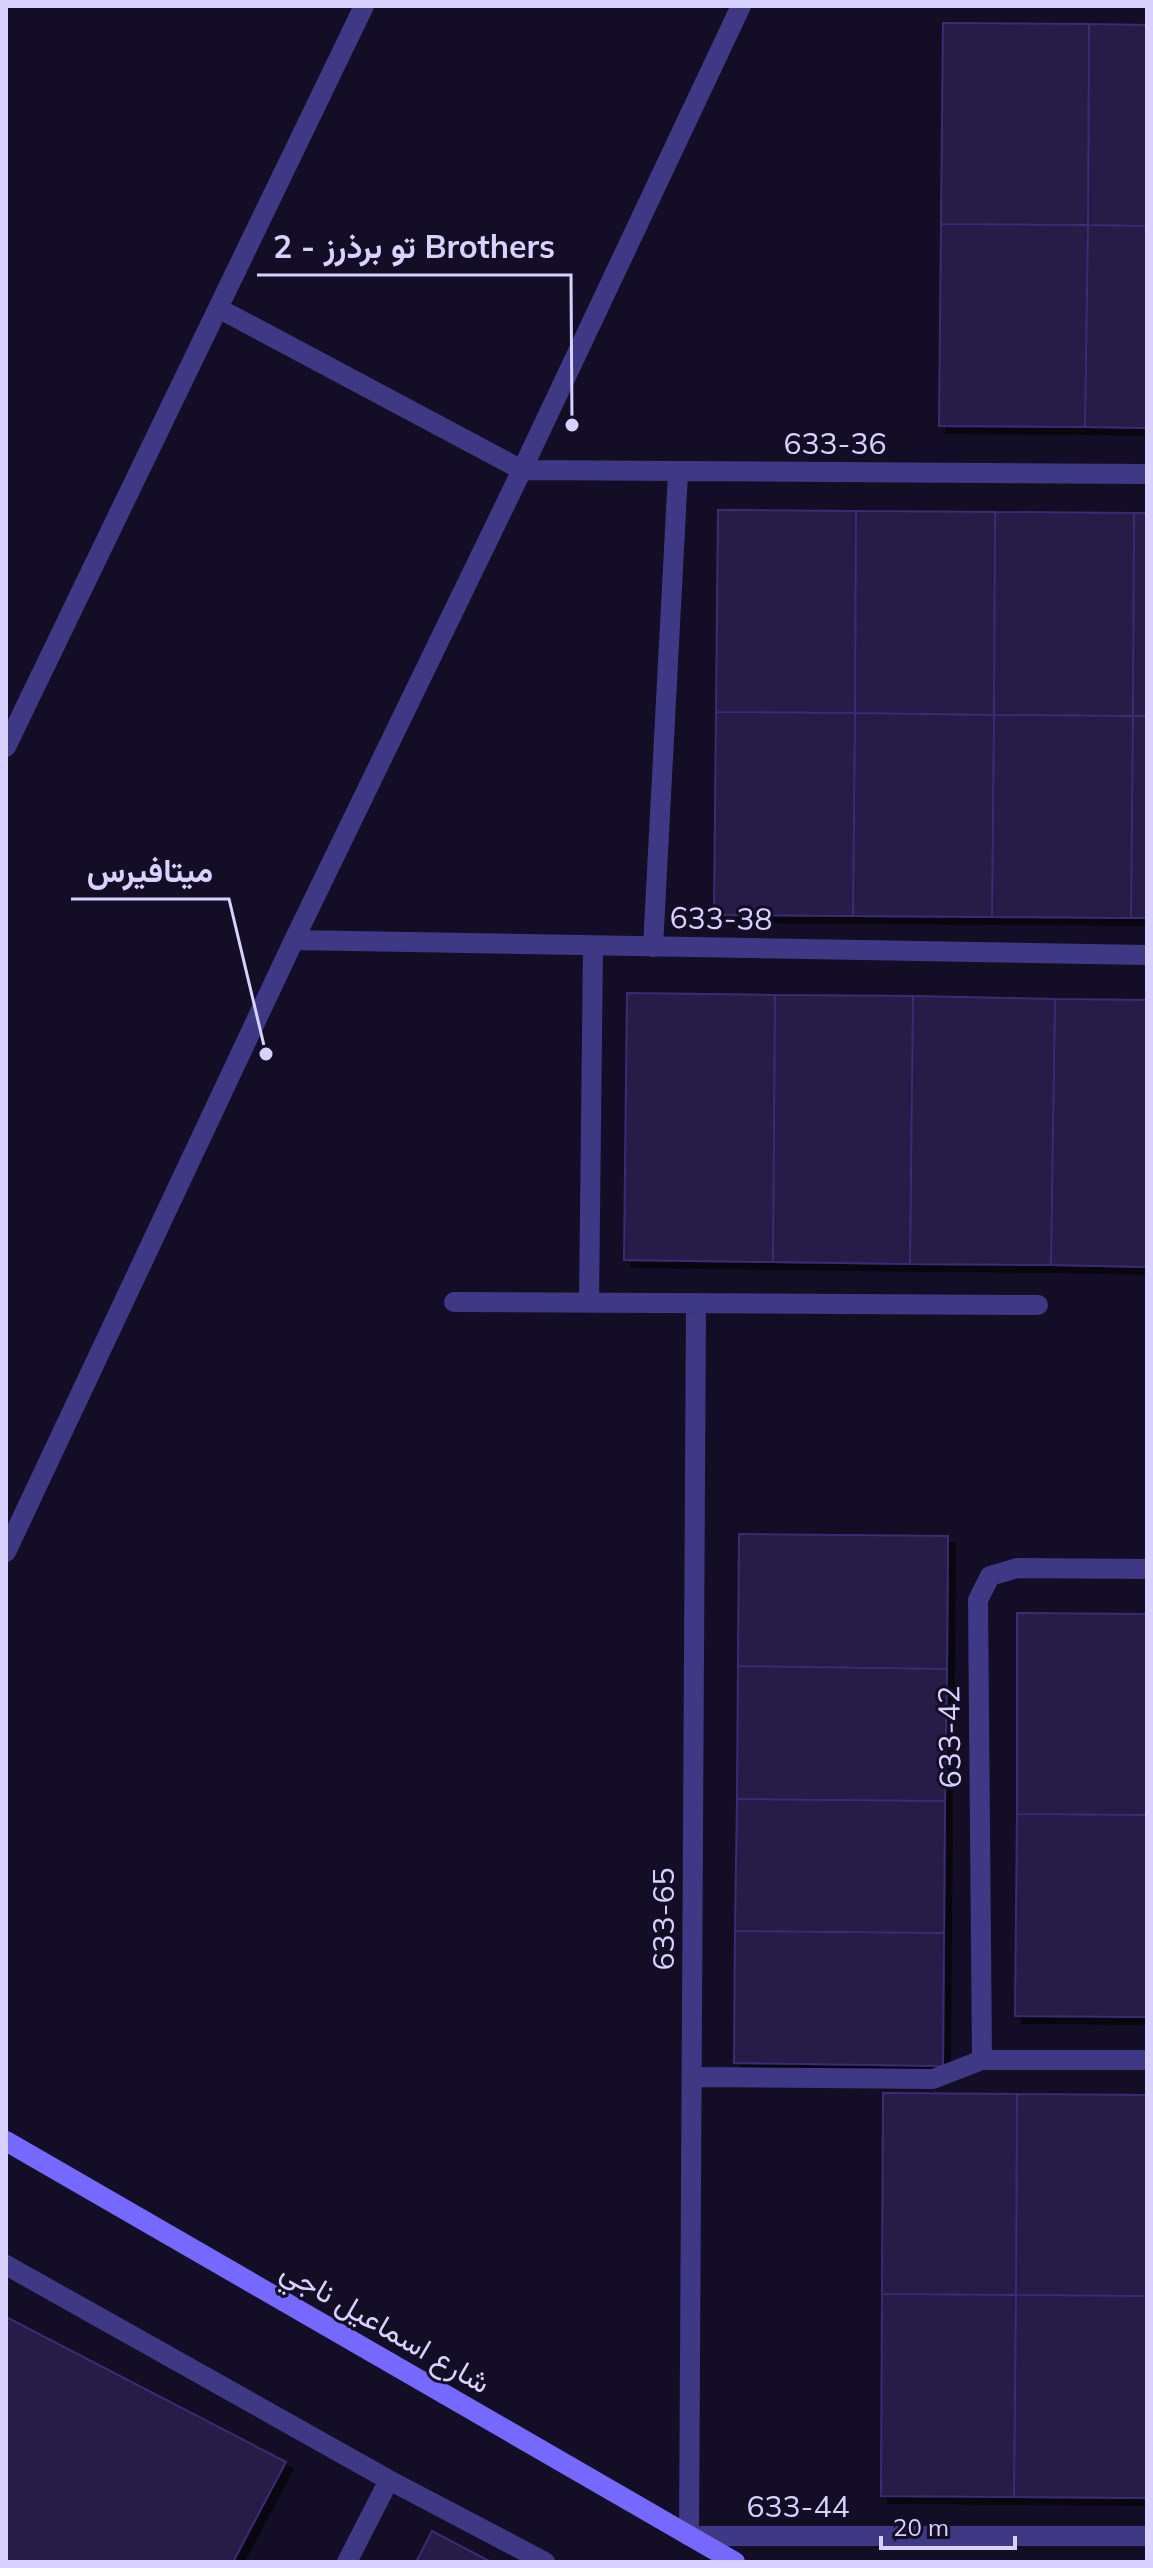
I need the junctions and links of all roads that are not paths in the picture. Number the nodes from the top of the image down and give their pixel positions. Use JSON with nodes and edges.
{"nodes":[{"id":1,"x":364,"y":6,"type":"edge"},
{"id":2,"x":741,"y":6,"type":"edge"},
{"id":3,"x":218,"y":308,"type":"junction"},
{"id":4,"x":522,"y":470,"type":"junction"},
{"id":5,"x":678,"y":473,"type":"junction"},
{"id":6,"x":1147,"y":474,"type":"edge"},
{"id":7,"x":6,"y":747,"type":"edge"},
{"id":8,"x":294,"y":940,"type":"junction"},
{"id":9,"x":593,"y":946,"type":"junction"},
{"id":10,"x":653,"y":947,"type":"junction"},
{"id":11,"x":1147,"y":955,"type":"edge"},
{"id":12,"x":454,"y":1302,"type":"dead end"},
{"id":13,"x":589,"y":1303,"type":"junction"},
{"id":14,"x":696,"y":1303,"type":"junction"},
{"id":15,"x":1038,"y":1305,"type":"dead end"},
{"id":16,"x":6,"y":1552,"type":"edge"},
{"id":17,"x":1147,"y":1569,"type":"edge"},
{"id":18,"x":982,"y":2060,"type":"junction"},
{"id":19,"x":1147,"y":2060,"type":"edge"},
{"id":20,"x":692,"y":2077,"type":"junction"},
{"id":21,"x":6,"y":2141,"type":"edge"},
{"id":22,"x":6,"y":2265,"type":"edge"},
{"id":23,"x":389,"y":2480,"type":"junction"},
{"id":24,"x":689,"y":2536,"type":"junction"},
{"id":25,"x":1147,"y":2536,"type":"edge"},
{"id":26,"x":347,"y":2562,"type":"edge"},
{"id":27,"x":545,"y":2562,"type":"edge"},
{"id":28,"x":735,"y":2562,"type":"edge"}],
"edges":[{"from":1,"to":3,"type":"street"},
{"from":2,"to":4,"type":"street"},
{"from":3,"to":4,"type":"street"},
{"from":3,"to":7,"type":"street"},
{"from":4,"to":5,"type":"street","name":"633-36"},
{"from":4,"to":8,"type":"street"},
{"from":5,"to":6,"type":"street","name":"633-36"},
{"from":5,"to":10,"type":"street"},
{"from":8,"to":9,"type":"street","name":"633-38"},
{"from":8,"to":16,"type":"street"},
{"from":9,"to":10,"type":"street","name":"633-38"},
{"from":9,"to":13,"type":"street"},
{"from":10,"to":11,"type":"street","name":"633-38"},
{"from":12,"to":13,"type":"street"},
{"from":13,"to":14,"type":"street"},
{"from":14,"to":15,"type":"street"},
{"from":14,"to":20,"type":"street","name":"633-65"},
{"from":17,"to":18,"type":"street","name":"633-42"},
{"from":18,"to":19,"type":"street"},
{"from":18,"to":20,"type":"street"},
{"from":20,"to":24,"type":"street","name":"633-65"},
{"from":21,"to":24,"type":"street","name":"شارع اسماعيل ناجي"},
{"from":22,"to":23,"type":"street"},
{"from":23,"to":26,"type":"street"},
{"from":23,"to":27,"type":"street"},
{"from":24,"to":25,"type":"street","name":"633-44"},
{"from":24,"to":28,"type":"street","name":"شارع اسماعيل ناجي"}]}
